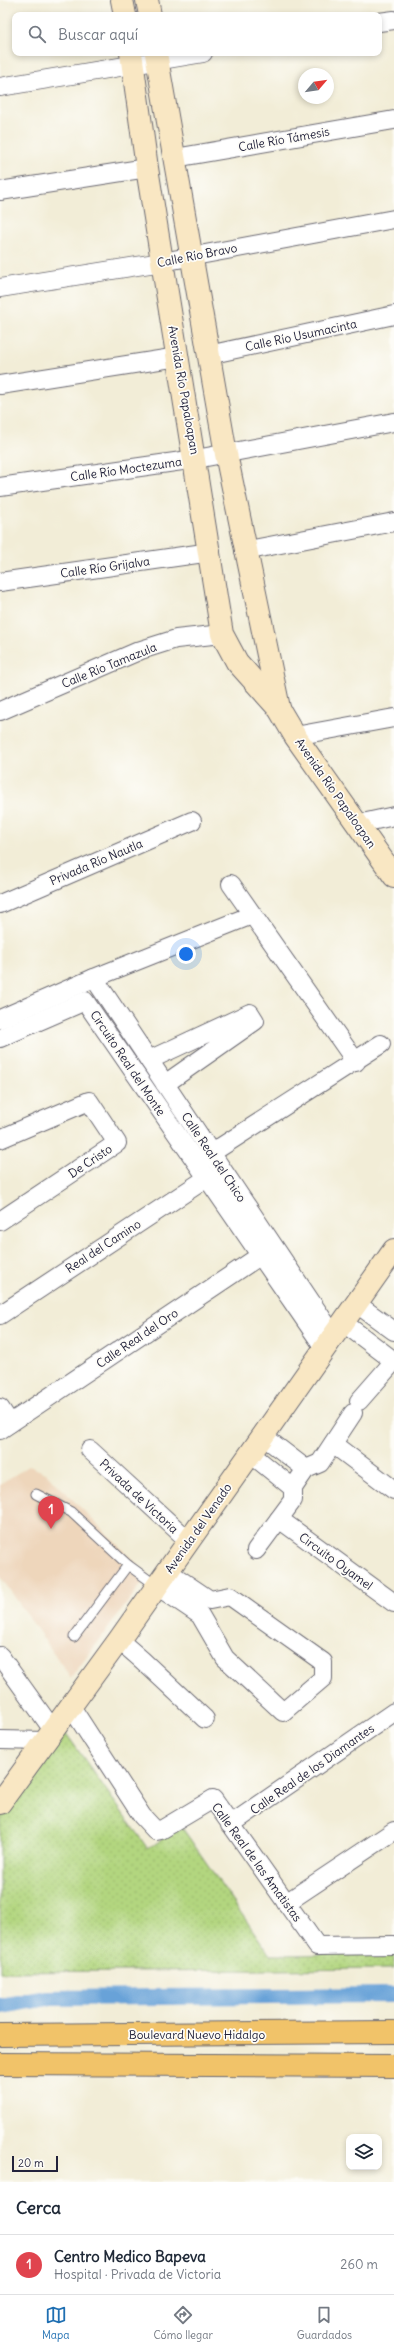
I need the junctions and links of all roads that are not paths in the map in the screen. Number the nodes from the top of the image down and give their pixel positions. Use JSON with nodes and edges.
{"nodes":[{"id":1,"x":122,"y":0,"type":"edge"},
{"id":2,"x":147,"y":0,"type":"edge"},
{"id":3,"x":124,"y":12,"type":"edge"},
{"id":4,"x":149,"y":12,"type":"edge"},
{"id":5,"x":394,"y":20,"type":"edge"},
{"id":6,"x":382,"y":22,"type":"edge"},
{"id":7,"x":168,"y":56,"type":"edge"},
{"id":8,"x":157,"y":57,"type":"edge"},
{"id":9,"x":132,"y":59,"type":"edge"},
{"id":10,"x":0,"y":86,"type":"edge"},
{"id":11,"x":394,"y":120,"type":"edge"},
{"id":12,"x":175,"y":158,"type":"junction"},
{"id":13,"x":147,"y":168,"type":"junction"},
{"id":14,"x":0,"y":191,"type":"edge"},
{"id":15,"x":394,"y":220,"type":"edge"},
{"id":16,"x":191,"y":256,"type":"junction"},
{"id":17,"x":162,"y":262,"type":"junction"},
{"id":18,"x":0,"y":288,"type":"edge"},
{"id":19,"x":394,"y":315,"type":"edge"},
{"id":20,"x":208,"y":355,"type":"junction"},
{"id":21,"x":178,"y":357,"type":"junction"},
{"id":22,"x":0,"y":385,"type":"edge"},
{"id":23,"x":394,"y":422,"type":"edge"},
{"id":24,"x":226,"y":454,"type":"junction"},
{"id":25,"x":196,"y":459,"type":"junction"},
{"id":26,"x":0,"y":487,"type":"edge"},
{"id":27,"x":394,"y":522,"type":"edge"},
{"id":28,"x":244,"y":551,"type":"junction"},
{"id":29,"x":211,"y":552,"type":"junction"},
{"id":30,"x":0,"y":582,"type":"edge"},
{"id":31,"x":222,"y":634,"type":"junction"},
{"id":32,"x":279,"y":709,"type":"junction"},
{"id":33,"x":0,"y":711,"type":"edge"},
{"id":34,"x":394,"y":718,"type":"edge"},
{"id":35,"x":295,"y":736,"type":"junction"},
{"id":36,"x":394,"y":816,"type":"edge"},
{"id":37,"x":192,"y":821,"type":"dead end"},
{"id":38,"x":358,"y":824,"type":"junction"},
{"id":39,"x":394,"y":876,"type":"edge"},
{"id":40,"x":231,"y":884,"type":"dead end"},
{"id":41,"x":0,"y":904,"type":"edge"},
{"id":42,"x":252,"y":914,"type":"junction"},
{"id":43,"x":94,"y":978,"type":"junction"},
{"id":44,"x":0,"y":1019,"type":"edge"},
{"id":45,"x":0,"y":1038,"type":"edge"},
{"id":46,"x":381,"y":1044,"type":"dead end"},
{"id":47,"x":149,"y":1060,"type":"junction"},
{"id":48,"x":356,"y":1062,"type":"junction"},
{"id":49,"x":165,"y":1084,"type":"junction"},
{"id":50,"x":0,"y":1139,"type":"edge"},
{"id":51,"x":211,"y":1153,"type":"junction"},
{"id":52,"x":196,"y":1163,"type":"junction"},
{"id":53,"x":207,"y":1178,"type":"junction"},
{"id":54,"x":0,"y":1221,"type":"edge"},
{"id":55,"x":394,"y":1250,"type":"edge"},
{"id":56,"x":267,"y":1251,"type":"junction"},
{"id":57,"x":357,"y":1304,"type":"junction"},
{"id":58,"x":0,"y":1314,"type":"edge"},
{"id":59,"x":394,"y":1331,"type":"edge"},
{"id":60,"x":334,"y":1336,"type":"junction"},
{"id":61,"x":392,"y":1366,"type":"edge"},
{"id":62,"x":3,"y":1420,"type":"edge"},
{"id":63,"x":263,"y":1436,"type":"junction"},
{"id":64,"x":333,"y":1444,"type":"junction"},
{"id":65,"x":90,"y":1450,"type":"dead end"},
{"id":66,"x":251,"y":1454,"type":"junction"},
{"id":67,"x":306,"y":1469,"type":"junction"},
{"id":68,"x":293,"y":1488,"type":"junction"},
{"id":69,"x":394,"y":1490,"type":"edge"},
{"id":70,"x":36,"y":1494,"type":"dead end"},
{"id":71,"x":279,"y":1519,"type":"junction"},
{"id":72,"x":189,"y":1541,"type":"junction"},
{"id":73,"x":256,"y":1550,"type":"dead end"},
{"id":74,"x":128,"y":1565,"type":"junction"},
{"id":75,"x":162,"y":1579,"type":"junction"},
{"id":76,"x":210,"y":1600,"type":"junction"},
{"id":77,"x":394,"y":1602,"type":"edge"},
{"id":78,"x":200,"y":1615,"type":"junction"},
{"id":79,"x":74,"y":1637,"type":"dead end"},
{"id":80,"x":118,"y":1640,"type":"junction"},
{"id":81,"x":0,"y":1656,"type":"edge"},
{"id":82,"x":70,"y":1705,"type":"junction"},
{"id":83,"x":394,"y":1712,"type":"edge"},
{"id":84,"x":205,"y":1719,"type":"dead end"},
{"id":85,"x":49,"y":1735,"type":"junction"},
{"id":86,"x":0,"y":1740,"type":"edge"},
{"id":87,"x":0,"y":1803,"type":"edge"},
{"id":88,"x":230,"y":1825,"type":"junction"},
{"id":89,"x":394,"y":1831,"type":"edge"},
{"id":90,"x":372,"y":1846,"type":"junction"},
{"id":91,"x":394,"y":1846,"type":"edge"},
{"id":92,"x":286,"y":1903,"type":"junction"},
{"id":93,"x":394,"y":1945,"type":"edge"},
{"id":94,"x":394,"y":2032,"type":"edge"},
{"id":95,"x":0,"y":2035,"type":"edge"},
{"id":96,"x":0,"y":2064,"type":"edge"},
{"id":97,"x":394,"y":2066,"type":"edge"}],
"edges":[{"from":1,"to":3,"type":"street"},
{"from":2,"to":4,"type":"street"},
{"from":5,"to":6,"type":"street"},
{"from":7,"to":8,"type":"street"},
{"from":8,"to":9,"type":"street"},
{"from":8,"to":12,"type":"street","name":"Avenida Río Papaloapan"},
{"from":9,"to":10,"type":"street"},
{"from":9,"to":13,"type":"street","name":"Avenida Río Papaloapan"},
{"from":11,"to":12,"type":"street","name":"Calle Río Támesis"},
{"from":12,"to":16,"type":"street","name":"Avenida Río Papaloapan"},
{"from":13,"to":14,"type":"street"},
{"from":13,"to":17,"type":"street","name":"Avenida Río Papaloapan"},
{"from":15,"to":16,"type":"street","name":"Calle Río Bravo"},
{"from":16,"to":17,"type":"street","name":"Calle Río Bravo"},
{"from":16,"to":20,"type":"street","name":"Avenida Río Papaloapan"},
{"from":17,"to":18,"type":"street","name":"Calle Río Bravo"},
{"from":17,"to":21,"type":"street","name":"Avenida Río Papaloapan"},
{"from":19,"to":20,"type":"street","name":"Calle Río Usumacinta"},
{"from":20,"to":24,"type":"street","name":"Avenida Río Papaloapan"},
{"from":21,"to":22,"type":"street"},
{"from":21,"to":25,"type":"street","name":"Avenida Río Papaloapan"},
{"from":23,"to":24,"type":"street","name":"Calle Río Moctezuma"},
{"from":24,"to":25,"type":"street","name":"Calle Río Moctezuma"},
{"from":24,"to":28,"type":"street","name":"Avenida Río Papaloapan"},
{"from":25,"to":26,"type":"street","name":"Calle Río Moctezuma"},
{"from":25,"to":29,"type":"street","name":"Avenida Río Papaloapan"},
{"from":27,"to":28,"type":"street"},
{"from":28,"to":32,"type":"street","name":"Avenida Río Papaloapan"},
{"from":29,"to":30,"type":"street","name":"Calle Río Grijalva"},
{"from":29,"to":31,"type":"street","name":"Avenida Río Papaloapan"},
{"from":31,"to":32,"type":"street","name":"Avenida Río Papaloapan"},
{"from":31,"to":33,"type":"street","name":"Calle Río Tamazula"},
{"from":32,"to":35,"type":"street","name":"Avenida Río Papaloapan"},
{"from":34,"to":35,"type":"street"},
{"from":35,"to":38,"type":"street","name":"Avenida Río Papaloapan"},
{"from":36,"to":38,"type":"street"},
{"from":37,"to":41,"type":"street","name":"Privada Río Nautla"},
{"from":38,"to":39,"type":"street","name":"Avenida Río Papaloapan"},
{"from":40,"to":42,"type":"street"},
{"from":42,"to":43,"type":"street"},
{"from":42,"to":48,"type":"street"},
{"from":43,"to":44,"type":"street"},
{"from":43,"to":47,"type":"street","name":"Calle Real del Chico"},
{"from":45,"to":52,"type":"street","name":"Circuito Real del Monte"},
{"from":46,"to":48,"type":"street"},
{"from":47,"to":49,"type":"street","name":"Calle Real del Chico"},
{"from":47,"to":49,"type":"street"},
{"from":48,"to":51,"type":"street"},
{"from":49,"to":51,"type":"street","name":"Calle Real del Chico"},
{"from":50,"to":54,"type":"street","name":"De Cristo"},
{"from":51,"to":52,"type":"street"},
{"from":51,"to":56,"type":"street","name":"Calle Real del Chico"},
{"from":52,"to":53,"type":"street","name":"Circuito Real del Monte"},
{"from":53,"to":56,"type":"street","name":"Circuito Real del Monte"},
{"from":53,"to":58,"type":"street","name":"Real del Camino"},
{"from":55,"to":57,"type":"street","name":"Avenida del Venado"},
{"from":56,"to":60,"type":"street","name":"Calle Real del Chico"},
{"from":56,"to":62,"type":"street","name":"Calle Real del Oro"},
{"from":57,"to":59,"type":"street"},
{"from":57,"to":60,"type":"street","name":"Avenida del Venado"},
{"from":60,"to":61,"type":"street","name":"Calle Real del Chico"},
{"from":60,"to":63,"type":"street","name":"Avenida del Venado"},
{"from":61,"to":64,"type":"street"},
{"from":63,"to":66,"type":"street","name":"Avenida del Venado"},
{"from":63,"to":67,"type":"street"},
{"from":64,"to":67,"type":"street"},
{"from":64,"to":69,"type":"street"},
{"from":65,"to":72,"type":"street","name":"Privada de Victoria"},
{"from":66,"to":68,"type":"street"},
{"from":66,"to":72,"type":"street","name":"Avenida del Venado"},
{"from":67,"to":68,"type":"street"},
{"from":68,"to":71,"type":"street"},
{"from":70,"to":74,"type":"lane"},
{"from":71,"to":73,"type":"street"},
{"from":71,"to":77,"type":"street","name":"Circuito Oyamel"},
{"from":72,"to":75,"type":"street","name":"Avenida del Venado"},
{"from":74,"to":75,"type":"lane"},
{"from":74,"to":79,"type":"lane"},
{"from":75,"to":76,"type":"street"},
{"from":75,"to":78,"type":"street"},
{"from":75,"to":80,"type":"street","name":"Avenida del Venado"},
{"from":76,"to":78,"type":"street"},
{"from":76,"to":78,"type":"street"},
{"from":80,"to":82,"type":"street","name":"Avenida del Venado"},
{"from":80,"to":84,"type":"street"},
{"from":81,"to":85,"type":"street"},
{"from":82,"to":85,"type":"street","name":"Avenida del Venado"},
{"from":82,"to":88,"type":"street","name":"Calle Real de las Amatistas"},
{"from":83,"to":88,"type":"street","name":"Calle Real de los Diamantes"},
{"from":85,"to":86,"type":"street"},
{"from":85,"to":87,"type":"street","name":"Avenida del Venado"},
{"from":88,"to":92,"type":"street","name":"Calle Real de las Amatistas"},
{"from":89,"to":90,"type":"street"},
{"from":90,"to":91,"type":"street"},
{"from":90,"to":92,"type":"street"},
{"from":92,"to":93,"type":"street","name":"Calle Real de las Amatistas"},
{"from":94,"to":95,"type":"main road","name":"Boulevard Nuevo Hidalgo"},
{"from":96,"to":97,"type":"main road"}]}
